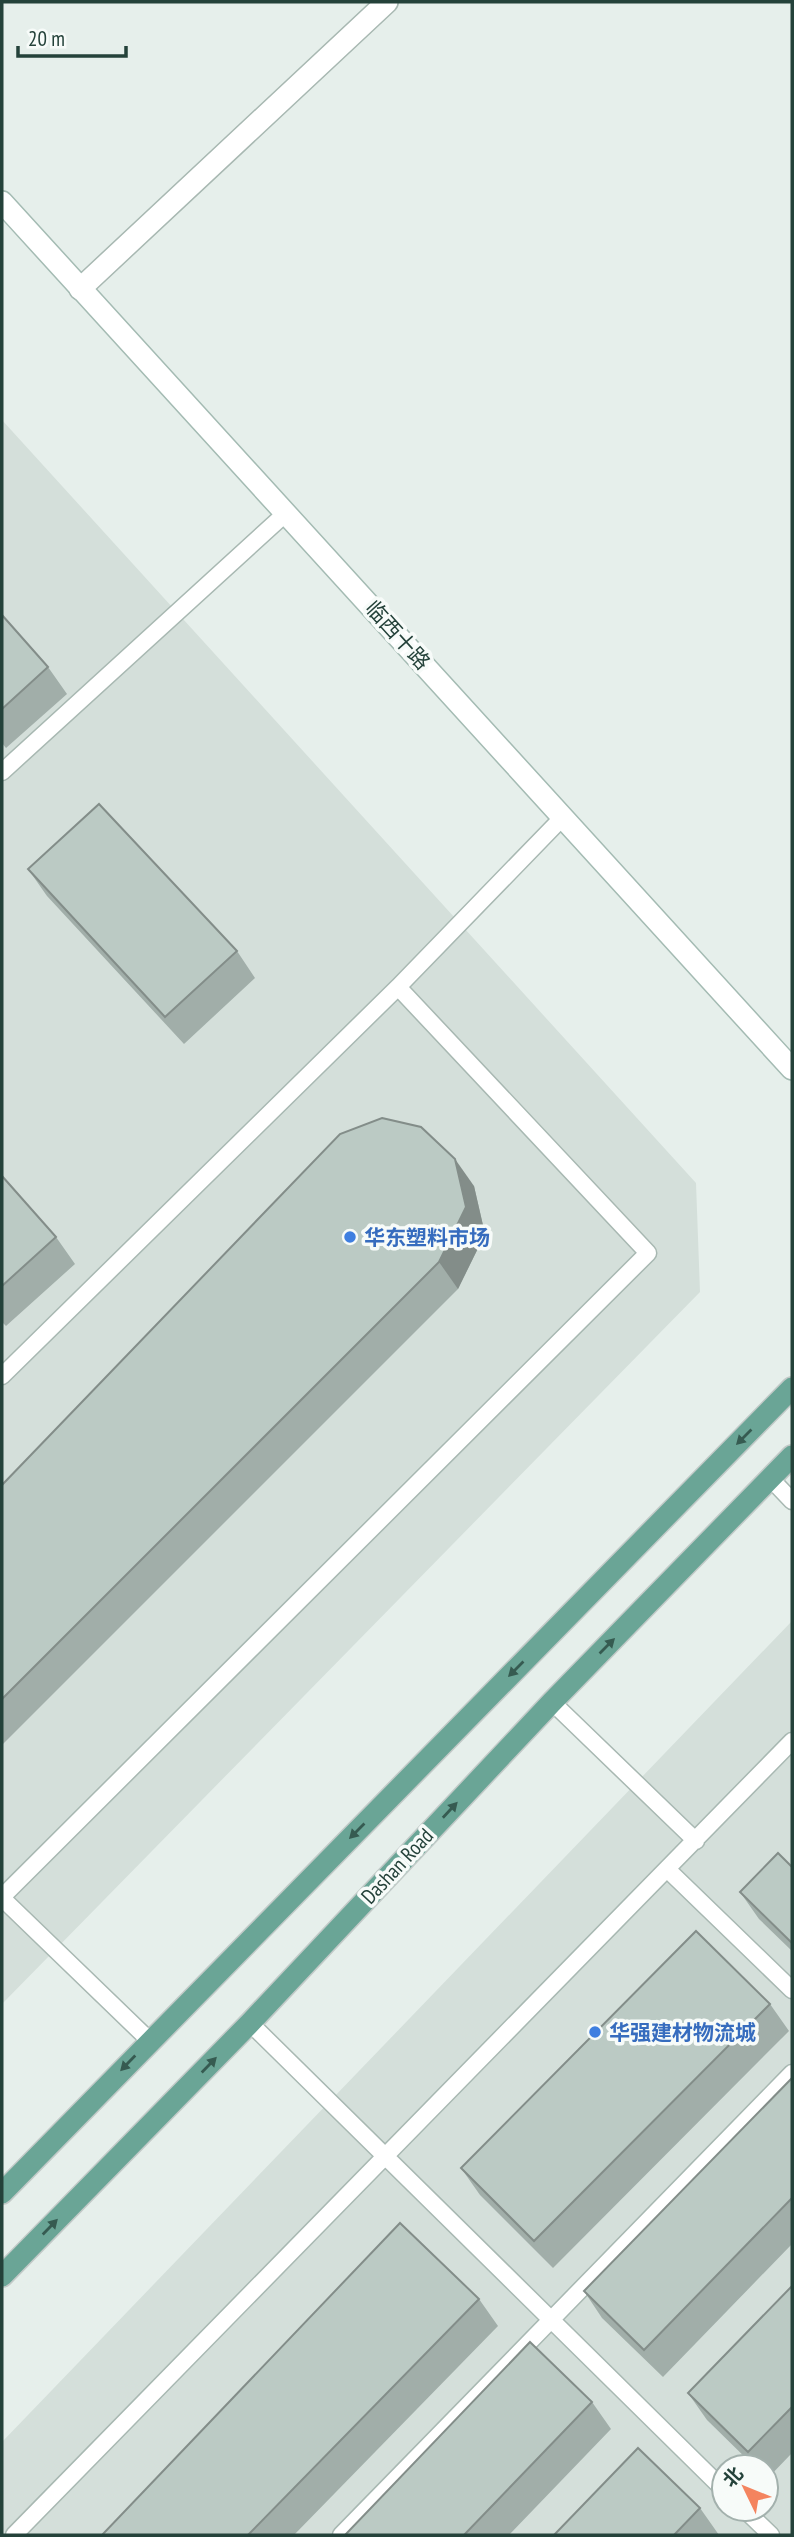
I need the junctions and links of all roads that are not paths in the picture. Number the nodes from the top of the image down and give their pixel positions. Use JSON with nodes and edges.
{"nodes":[{"id":1,"x":387,"y":2,"type":"edge"},
{"id":2,"x":2,"y":202,"type":"edge"},
{"id":3,"x":80,"y":289,"type":"junction"},
{"id":4,"x":286,"y":513,"type":"junction"},
{"id":5,"x":2,"y":772,"type":"edge"},
{"id":6,"x":563,"y":817,"type":"junction"},
{"id":7,"x":398,"y":987,"type":"junction"},
{"id":8,"x":792,"y":1069,"type":"edge"},
{"id":9,"x":2,"y":1376,"type":"edge"},
{"id":10,"x":792,"y":1388,"type":"edge"},
{"id":11,"x":792,"y":1456,"type":"edge"},
{"id":12,"x":771,"y":1479,"type":"junction"},
{"id":13,"x":792,"y":1501,"type":"edge"},
{"id":14,"x":552,"y":1702,"type":"junction"},
{"id":15,"x":792,"y":1741,"type":"edge"},
{"id":16,"x":696,"y":1841,"type":"junction"},
{"id":17,"x":668,"y":1870,"type":"junction"},
{"id":18,"x":2,"y":1898,"type":"edge"},
{"id":19,"x":792,"y":1990,"type":"edge"},
{"id":20,"x":250,"y":2023,"type":"junction"},
{"id":21,"x":150,"y":2041,"type":"junction"},
{"id":22,"x":792,"y":2073,"type":"edge"},
{"id":23,"x":384,"y":2157,"type":"junction"},
{"id":24,"x":2,"y":2193,"type":"edge"},
{"id":25,"x":2,"y":2276,"type":"edge"},
{"id":26,"x":550,"y":2319,"type":"junction"},
{"id":27,"x":710,"y":2476,"type":"edge"},
{"id":28,"x":14,"y":2535,"type":"edge"},
{"id":29,"x":341,"y":2535,"type":"edge"}],
"edges":[{"from":1,"to":3,"type":"main road"},
{"from":2,"to":3,"type":"main road","name":"临西十路"},
{"from":3,"to":4,"type":"main road","name":"临西十路"},
{"from":4,"to":5,"type":"lane"},
{"from":4,"to":6,"type":"main road","name":"临西十路"},
{"from":6,"to":7,"type":"lane"},
{"from":6,"to":8,"type":"main road","name":"临西十路"},
{"from":7,"to":9,"type":"lane"},
{"from":7,"to":18,"type":"lane"},
{"from":10,"to":21,"type":"main road","one_way":true},
{"from":11,"to":12,"type":"main road","name":"Dashan Road"},
{"from":12,"to":13,"type":"lane"},
{"from":14,"to":12,"type":"main road","name":"Dashan Road","one_way":true},
{"from":14,"to":16,"type":"lane"},
{"from":20,"to":14,"type":"main road","name":"Dashan Road","one_way":true},
{"from":15,"to":16,"type":"lane"},
{"from":16,"to":17,"type":"lane"},
{"from":17,"to":19,"type":"lane"},
{"from":17,"to":23,"type":"lane"},
{"from":18,"to":21,"type":"lane"},
{"from":20,"to":23,"type":"lane"},
{"from":25,"to":20,"type":"main road","name":"Dashan Road","one_way":true},
{"from":21,"to":24,"type":"main road","one_way":true},
{"from":22,"to":26,"type":"lane"},
{"from":23,"to":26,"type":"lane"},
{"from":23,"to":28,"type":"lane"},
{"from":26,"to":27,"type":"lane"},
{"from":26,"to":29,"type":"lane"}]}
